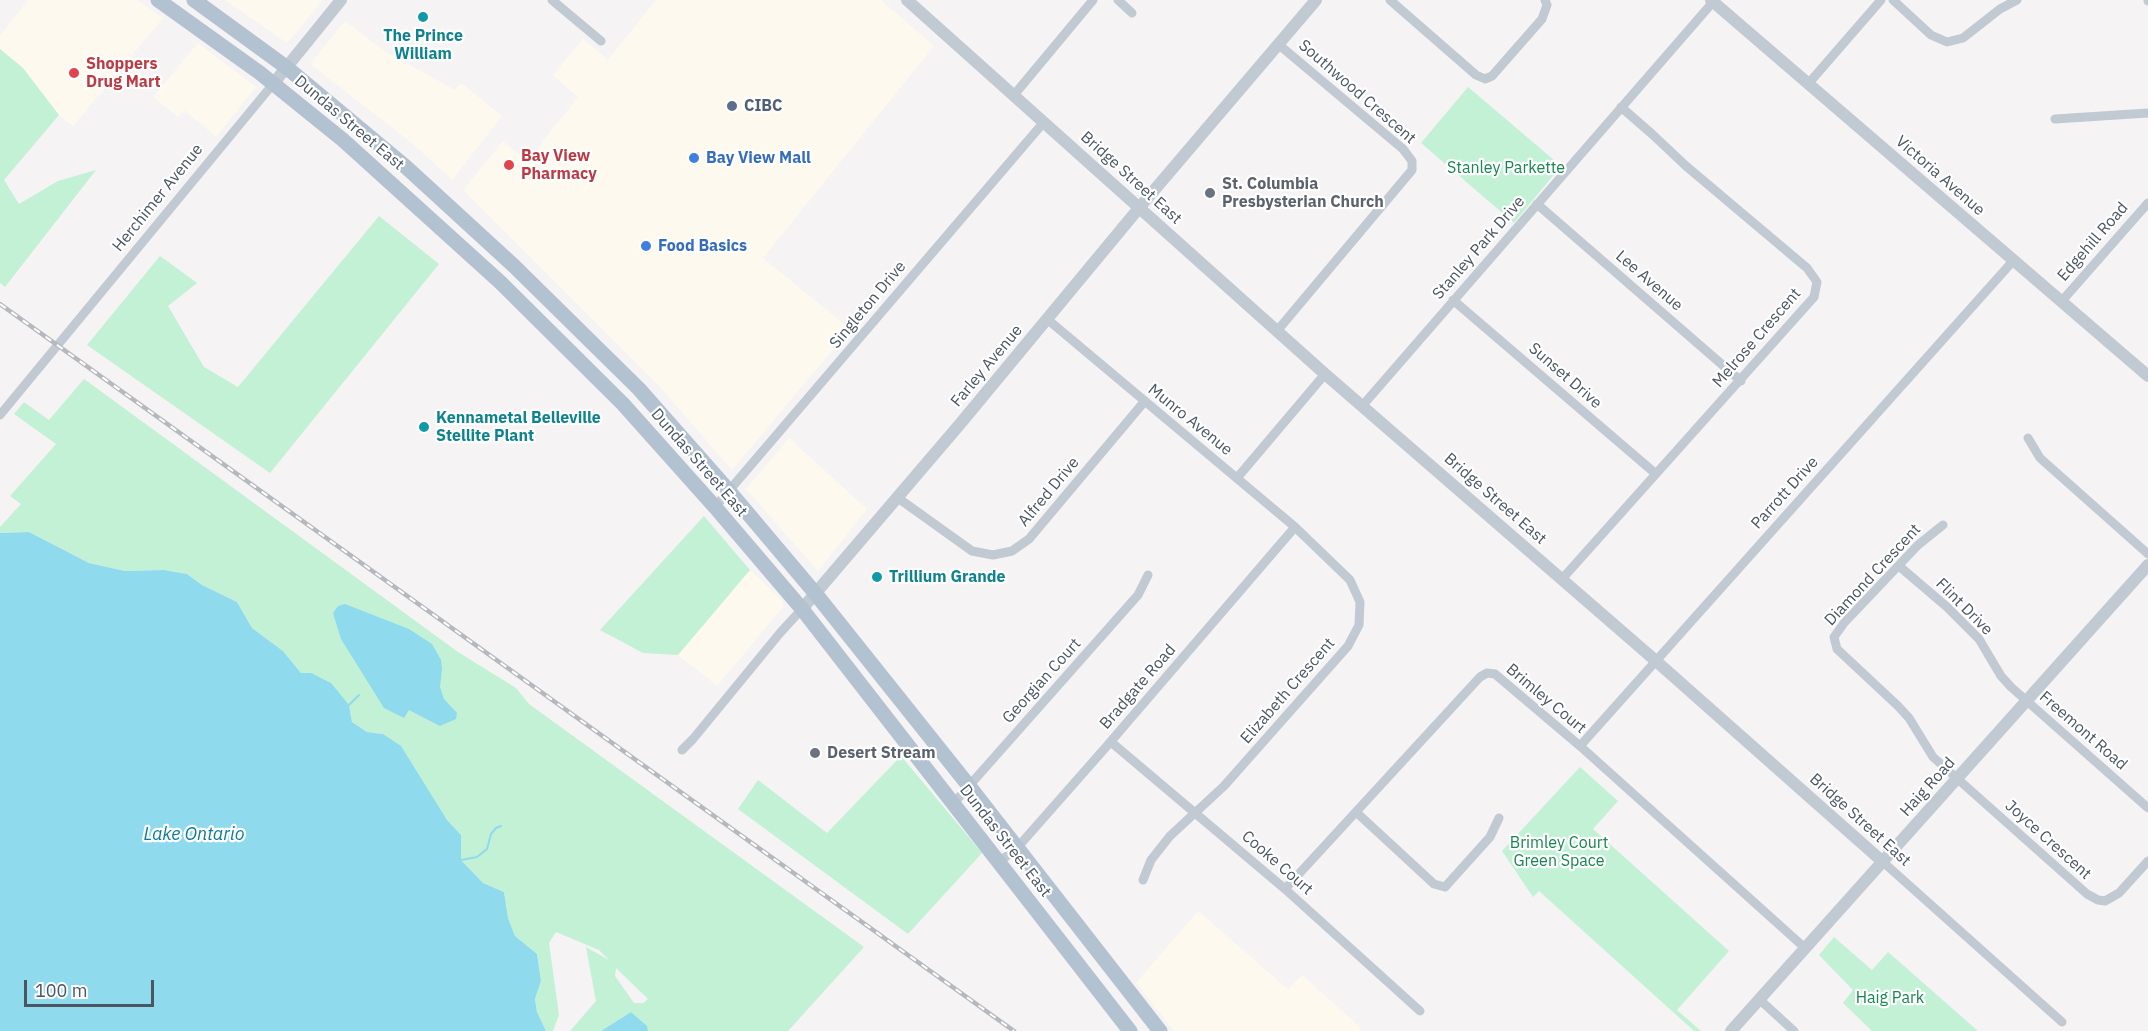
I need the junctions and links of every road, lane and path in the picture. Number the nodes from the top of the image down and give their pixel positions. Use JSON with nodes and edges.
{"nodes":[{"id":1,"x":158,"y":0,"type":"edge"},
{"id":2,"x":194,"y":0,"type":"edge"},
{"id":3,"x":340,"y":0,"type":"edge"},
{"id":4,"x":552,"y":0,"type":"edge"},
{"id":5,"x":907,"y":0,"type":"edge"},
{"id":6,"x":1093,"y":0,"type":"edge"},
{"id":7,"x":1118,"y":0,"type":"edge"},
{"id":8,"x":1316,"y":0,"type":"edge"},
{"id":9,"x":1390,"y":0,"type":"edge"},
{"id":10,"x":1545,"y":0,"type":"edge"},
{"id":11,"x":1881,"y":0,"type":"edge"},
{"id":12,"x":1893,"y":0,"type":"edge"},
{"id":13,"x":2017,"y":0,"type":"edge"},
{"id":14,"x":1712,"y":1,"type":"edge"},
{"id":15,"x":1132,"y":13,"type":"dead end"},
{"id":16,"x":202,"y":31,"type":"junction"},
{"id":17,"x":601,"y":41,"type":"dead end"},
{"id":18,"x":1278,"y":44,"type":"junction"},
{"id":19,"x":286,"y":67,"type":"junction"},
{"id":20,"x":1809,"y":83,"type":"junction"},
{"id":21,"x":273,"y":84,"type":"junction"},
{"id":22,"x":1014,"y":95,"type":"junction"},
{"id":23,"x":1621,"y":107,"type":"junction"},
{"id":24,"x":2148,"y":113,"type":"edge"},
{"id":25,"x":2055,"y":119,"type":"dead end"},
{"id":26,"x":1044,"y":122,"type":"junction"},
{"id":27,"x":365,"y":131,"type":"junction"},
{"id":28,"x":2148,"y":203,"type":"edge"},
{"id":29,"x":1538,"y":204,"type":"junction"},
{"id":30,"x":1139,"y":208,"type":"junction"},
{"id":31,"x":2013,"y":261,"type":"junction"},
{"id":32,"x":1453,"y":300,"type":"junction"},
{"id":33,"x":2061,"y":302,"type":"junction"},
{"id":34,"x":1047,"y":319,"type":"junction"},
{"id":35,"x":1277,"y":331,"type":"junction"},
{"id":36,"x":1325,"y":374,"type":"junction"},
{"id":37,"x":2148,"y":376,"type":"edge"},
{"id":38,"x":1741,"y":381,"type":"junction"},
{"id":39,"x":1144,"y":402,"type":"junction"},
{"id":40,"x":1362,"y":405,"type":"junction"},
{"id":41,"x":0,"y":415,"type":"edge"},
{"id":42,"x":2028,"y":438,"type":"dead end"},
{"id":43,"x":1656,"y":474,"type":"junction"},
{"id":44,"x":1237,"y":478,"type":"junction"},
{"id":45,"x":729,"y":490,"type":"junction"},
{"id":46,"x":898,"y":498,"type":"junction"},
{"id":47,"x":715,"y":507,"type":"junction"},
{"id":48,"x":1943,"y":525,"type":"dead end"},
{"id":49,"x":1295,"y":527,"type":"junction"},
{"id":50,"x":2148,"y":554,"type":"edge"},
{"id":51,"x":2148,"y":565,"type":"edge"},
{"id":52,"x":1899,"y":566,"type":"junction"},
{"id":53,"x":1148,"y":575,"type":"dead end"},
{"id":54,"x":1563,"y":579,"type":"junction"},
{"id":55,"x":815,"y":593,"type":"junction"},
{"id":56,"x":802,"y":609,"type":"junction"},
{"id":57,"x":855,"y":642,"type":"junction"},
{"id":58,"x":838,"y":655,"type":"junction"},
{"id":59,"x":1656,"y":661,"type":"junction"},
{"id":60,"x":2026,"y":701,"type":"junction"},
{"id":61,"x":1111,"y":742,"type":"junction"},
{"id":62,"x":1580,"y":747,"type":"junction"},
{"id":63,"x":682,"y":750,"type":"dead end"},
{"id":64,"x":1957,"y":779,"type":"junction"},
{"id":65,"x":969,"y":786,"type":"junction"},
{"id":66,"x":953,"y":804,"type":"junction"},
{"id":67,"x":2148,"y":808,"type":"edge"},
{"id":68,"x":1195,"y":812,"type":"junction"},
{"id":69,"x":1356,"y":812,"type":"junction"},
{"id":70,"x":1499,"y":818,"type":"dead end"},
{"id":71,"x":1017,"y":848,"type":"junction"},
{"id":72,"x":2148,"y":861,"type":"edge"},
{"id":73,"x":999,"y":862,"type":"junction"},
{"id":74,"x":1883,"y":862,"type":"junction"},
{"id":75,"x":1143,"y":880,"type":"dead end"},
{"id":76,"x":1285,"y":889,"type":"junction"},
{"id":77,"x":1805,"y":948,"type":"junction"},
{"id":78,"x":1130,"y":992,"type":"junction"},
{"id":79,"x":1759,"y":999,"type":"junction"},
{"id":80,"x":1112,"y":1009,"type":"junction"},
{"id":81,"x":1420,"y":1011,"type":"dead end"},
{"id":82,"x":2062,"y":1023,"type":"dead end"},
{"id":83,"x":1130,"y":1031,"type":"edge"},
{"id":84,"x":1160,"y":1031,"type":"edge"},
{"id":85,"x":1731,"y":1031,"type":"edge"},
{"id":86,"x":1794,"y":1031,"type":"edge"}],
"edges":[{"from":1,"to":16,"type":"main road","name":"Dundas Street East"},
{"from":2,"to":19,"type":"main road","name":"Dundas Street East"},
{"from":3,"to":19,"type":"street","name":"Herchimer Avenue"},
{"from":4,"to":17,"type":"street"},
{"from":5,"to":22,"type":"street","name":"Bridge Street East"},
{"from":6,"to":22,"type":"street"},
{"from":7,"to":15,"type":"street"},
{"from":8,"to":18,"type":"street","name":"Farley Avenue"},
{"from":9,"to":10,"type":"street"},
{"from":11,"to":20,"type":"street"},
{"from":12,"to":13,"type":"street"},
{"from":14,"to":20,"type":"street","name":"Victoria Avenue"},
{"from":14,"to":23,"type":"street","name":"Stanley Park Drive"},
{"from":16,"to":19,"type":"main road"},
{"from":16,"to":21,"type":"main road","name":"Dundas Street East"},
{"from":18,"to":30,"type":"street","name":"Farley Avenue"},
{"from":18,"to":35,"type":"street","name":"Southwood Crescent"},
{"from":19,"to":21,"type":"street","name":"Herchimer Avenue"},
{"from":19,"to":27,"type":"main road","name":"Dundas Street East"},
{"from":20,"to":31,"type":"street","name":"Victoria Avenue"},
{"from":21,"to":27,"type":"main road"},
{"from":21,"to":41,"type":"street","name":"Herchimer Avenue"},
{"from":21,"to":47,"type":"main road","name":"Dundas Street East"},
{"from":22,"to":26,"type":"street","name":"Bridge Street East"},
{"from":23,"to":29,"type":"street","name":"Stanley Park Drive"},
{"from":23,"to":38,"type":"street","name":"Melrose Crescent"},
{"from":24,"to":25,"type":"street"},
{"from":26,"to":30,"type":"street","name":"Bridge Street East"},
{"from":26,"to":45,"type":"street","name":"Singleton Drive"},
{"from":27,"to":45,"type":"main road","name":"Dundas Street East"},
{"from":28,"to":33,"type":"street","name":"Edgehill Road"},
{"from":29,"to":32,"type":"street","name":"Stanley Park Drive"},
{"from":29,"to":38,"type":"street","name":"Lee Avenue"},
{"from":30,"to":34,"type":"street","name":"Farley Avenue"},
{"from":30,"to":35,"type":"street","name":"Bridge Street East"},
{"from":31,"to":33,"type":"street","name":"Victoria Avenue"},
{"from":31,"to":59,"type":"street","name":"Parrott Drive"},
{"from":32,"to":40,"type":"street","name":"Stanley Park Drive"},
{"from":32,"to":43,"type":"street","name":"Sunset Drive"},
{"from":33,"to":37,"type":"street","name":"Victoria Avenue"},
{"from":34,"to":39,"type":"street","name":"Munro Avenue"},
{"from":34,"to":46,"type":"street","name":"Farley Avenue"},
{"from":35,"to":36,"type":"street","name":"Bridge Street East"},
{"from":36,"to":40,"type":"street","name":"Bridge Street East"},
{"from":36,"to":44,"type":"street","name":"Munro Avenue"},
{"from":38,"to":43,"type":"street","name":"Melrose Crescent"},
{"from":39,"to":44,"type":"street","name":"Munro Avenue"},
{"from":39,"to":46,"type":"street","name":"Alfred Drive"},
{"from":40,"to":54,"type":"street","name":"Bridge Street East"},
{"from":42,"to":50,"type":"street"},
{"from":43,"to":54,"type":"street","name":"Melrose Crescent"},
{"from":44,"to":49,"type":"street","name":"Elizabeth Crescent"},
{"from":45,"to":47,"type":"street","name":"Singleton Drive"},
{"from":45,"to":55,"type":"main road","name":"Dundas Street East"},
{"from":46,"to":55,"type":"street","name":"Farley Avenue"},
{"from":47,"to":56,"type":"main road","name":"Dundas Street East"},
{"from":48,"to":52,"type":"street","name":"Diamond Crescent"},
{"from":49,"to":61,"type":"street","name":"Bradgate Road"},
{"from":49,"to":68,"type":"street","name":"Elizabeth Crescent"},
{"from":51,"to":60,"type":"street","name":"Haig Road"},
{"from":52,"to":60,"type":"street","name":"Flint Drive"},
{"from":52,"to":64,"type":"street","name":"Diamond Crescent"},
{"from":53,"to":65,"type":"street","name":"Georgian Court"},
{"from":54,"to":59,"type":"street","name":"Bridge Street East"},
{"from":55,"to":56,"type":"street","name":"Farley Avenue"},
{"from":55,"to":57,"type":"main road","name":"Dundas Street East"},
{"from":56,"to":58,"type":"main road","name":"Dundas Street East"},
{"from":56,"to":63,"type":"street","name":"Farley Avenue"},
{"from":57,"to":58,"type":"main road"},
{"from":57,"to":65,"type":"main road","name":"Dundas Street East"},
{"from":58,"to":66,"type":"main road","name":"Dundas Street East"},
{"from":59,"to":62,"type":"street","name":"Parrott Drive"},
{"from":59,"to":74,"type":"street","name":"Bridge Street East"},
{"from":60,"to":64,"type":"street","name":"Haig Road"},
{"from":60,"to":67,"type":"street","name":"Freemont Road"},
{"from":61,"to":68,"type":"street","name":"Cooke Court"},
{"from":61,"to":71,"type":"street","name":"Bradgate Road"},
{"from":62,"to":69,"type":"street","name":"Brimley Court"},
{"from":62,"to":77,"type":"street","name":"Brimley Court"},
{"from":64,"to":72,"type":"street","name":"Joyce Crescent"},
{"from":64,"to":74,"type":"street","name":"Haig Road"},
{"from":65,"to":66,"type":"street","name":"Georgian Court"},
{"from":65,"to":71,"type":"main road","name":"Dundas Street East"},
{"from":66,"to":73,"type":"main road","name":"Dundas Street East"},
{"from":68,"to":75,"type":"street","name":"Elizabeth Crescent"},
{"from":68,"to":76,"type":"street","name":"Cooke Court"},
{"from":69,"to":70,"type":"street"},
{"from":69,"to":76,"type":"street","name":"Brimley Court"},
{"from":71,"to":73,"type":"street","name":"Bradgate Road"},
{"from":71,"to":78,"type":"main road","name":"Dundas Street East"},
{"from":73,"to":80,"type":"main road","name":"Dundas Street East"},
{"from":74,"to":77,"type":"street","name":"Haig Road"},
{"from":74,"to":82,"type":"street","name":"Bridge Street East"},
{"from":76,"to":81,"type":"street","name":"Cooke Court"},
{"from":77,"to":79,"type":"street","name":"Haig Road"},
{"from":78,"to":80,"type":"main road"},
{"from":78,"to":84,"type":"main road","name":"Dundas Street East"},
{"from":79,"to":85,"type":"street","name":"Haig Road"},
{"from":79,"to":86,"type":"street"},
{"from":80,"to":83,"type":"main road","name":"Dundas Street East"}]}
